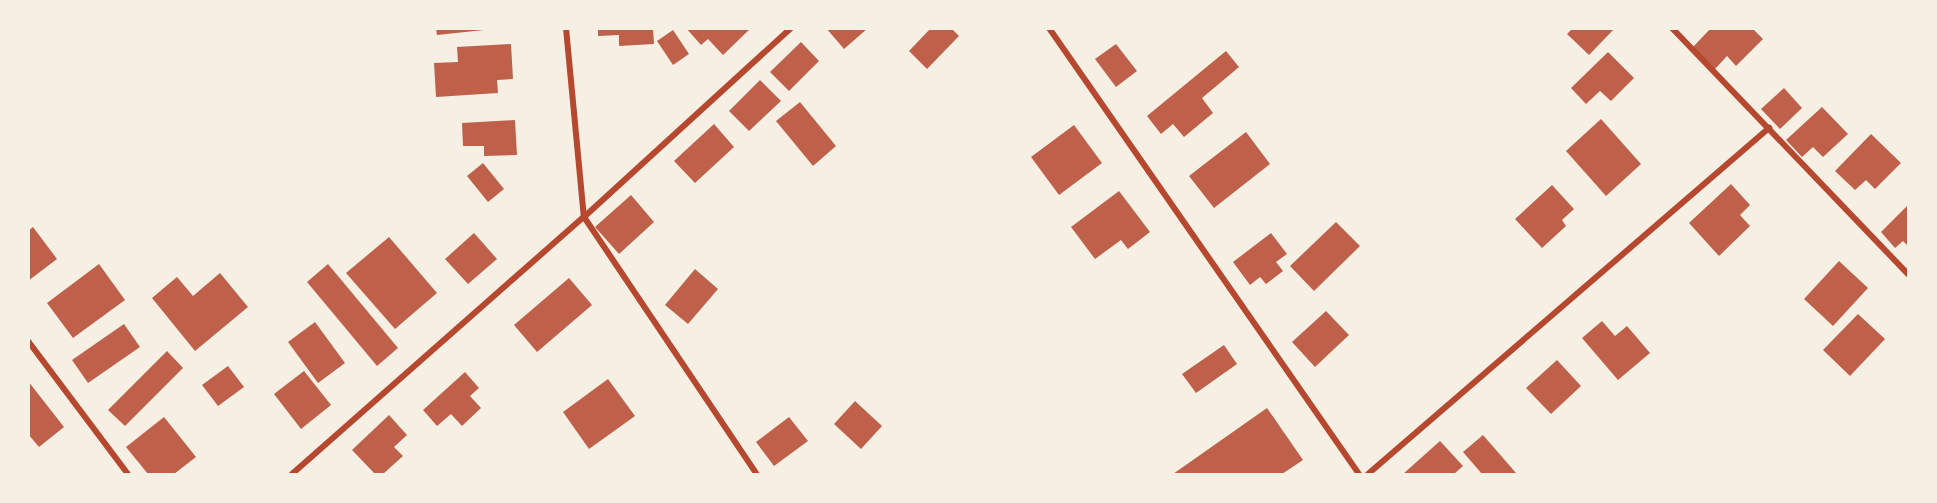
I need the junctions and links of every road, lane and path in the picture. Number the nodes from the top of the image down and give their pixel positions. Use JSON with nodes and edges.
{"nodes":[{"id":1,"x":566,"y":28,"type":"edge"},
{"id":2,"x":790,"y":28,"type":"edge"},
{"id":3,"x":1049,"y":28,"type":"edge"},
{"id":4,"x":1672,"y":28,"type":"edge"},
{"id":5,"x":1769,"y":128,"type":"junction"},
{"id":6,"x":584,"y":217,"type":"junction"},
{"id":7,"x":1908,"y":273,"type":"edge"},
{"id":8,"x":28,"y":341,"type":"edge"},
{"id":9,"x":128,"y":474,"type":"edge"},
{"id":10,"x":292,"y":474,"type":"edge"},
{"id":11,"x":757,"y":474,"type":"edge"},
{"id":12,"x":1359,"y":474,"type":"edge"},
{"id":13,"x":1368,"y":474,"type":"edge"}],
"edges":[{"from":1,"to":6,"type":"street"},
{"from":2,"to":6,"type":"street"},
{"from":3,"to":12,"type":"street"},
{"from":4,"to":5,"type":"street"},
{"from":5,"to":7,"type":"street"},
{"from":5,"to":13,"type":"street"},
{"from":6,"to":10,"type":"street"},
{"from":6,"to":11,"type":"street"},
{"from":8,"to":9,"type":"street"}]}
